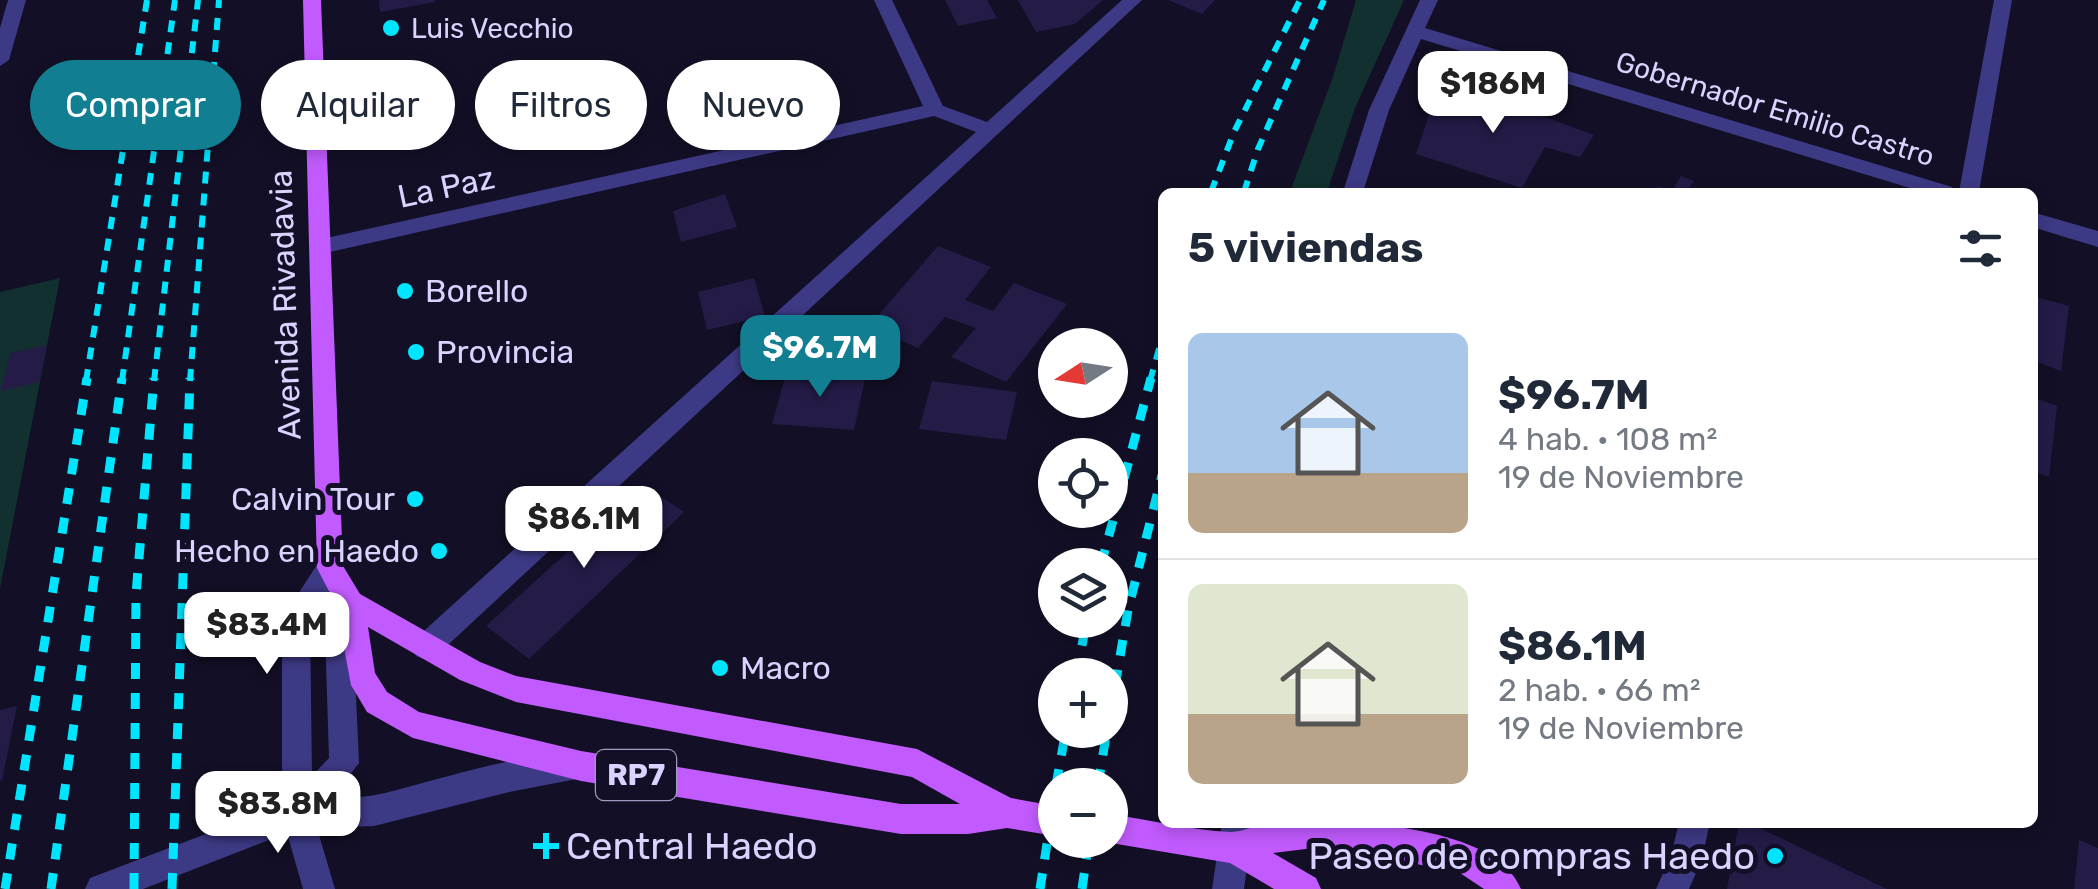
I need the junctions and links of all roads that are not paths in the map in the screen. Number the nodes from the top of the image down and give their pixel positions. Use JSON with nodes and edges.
{"nodes":[{"id":1,"x":16,"y":0,"type":"edge"},
{"id":2,"x":312,"y":0,"type":"edge"},
{"id":3,"x":883,"y":0,"type":"edge"},
{"id":4,"x":1133,"y":0,"type":"edge"},
{"id":5,"x":1429,"y":0,"type":"edge"},
{"id":6,"x":2003,"y":0,"type":"edge"},
{"id":7,"x":1415,"y":31,"type":"junction"},
{"id":8,"x":0,"y":60,"type":"edge"},
{"id":9,"x":935,"y":110,"type":"junction"},
{"id":10,"x":990,"y":130,"type":"junction"},
{"id":11,"x":1355,"y":188,"type":"edge"},
{"id":12,"x":1932,"y":188,"type":"edge"},
{"id":13,"x":1970,"y":188,"type":"edge"},
{"id":14,"x":2038,"y":221,"type":"edge"},
{"id":15,"x":2098,"y":239,"type":"edge"},
{"id":16,"x":321,"y":246,"type":"junction"},
{"id":17,"x":330,"y":568,"type":"junction"},
{"id":18,"x":350,"y":603,"type":"junction"},
{"id":19,"x":426,"y":647,"type":"junction"},
{"id":20,"x":580,"y":766,"type":"junction"},
{"id":21,"x":1007,"y":813,"type":"junction"},
{"id":22,"x":297,"y":814,"type":"junction"},
{"id":23,"x":1038,"y":818,"type":"edge"},
{"id":24,"x":1694,"y":828,"type":"edge"},
{"id":25,"x":1128,"y":831,"type":"edge"},
{"id":26,"x":1236,"y":835,"type":"edge"},
{"id":27,"x":100,"y":889,"type":"edge"},
{"id":28,"x":319,"y":889,"type":"edge"},
{"id":29,"x":1228,"y":889,"type":"edge"},
{"id":30,"x":1305,"y":889,"type":"edge"},
{"id":31,"x":1505,"y":889,"type":"edge"},
{"id":32,"x":1672,"y":889,"type":"edge"}],
"edges":[{"from":1,"to":8,"type":"street"},
{"from":2,"to":16,"type":"main road","name":"Avenida Rivadavia","number":"RP7"},
{"from":3,"to":9,"type":"street"},
{"from":4,"to":10,"type":"street"},
{"from":5,"to":7,"type":"street"},
{"from":6,"to":13,"type":"street"},
{"from":7,"to":11,"type":"street"},
{"from":7,"to":12,"type":"street","name":"Gobernador Emilio Castro"},
{"from":9,"to":10,"type":"street"},
{"from":9,"to":16,"type":"street","name":"La Paz"},
{"from":10,"to":19,"type":"street"},
{"from":14,"to":15,"type":"street"},
{"from":16,"to":17,"type":"main road","name":"Avenida Rivadavia","number":"RP7"},
{"from":17,"to":18,"type":"main road","name":"Avenida Rivadavia","number":"RP7"},
{"from":17,"to":22,"type":"street"},
{"from":18,"to":19,"type":"main road","name":"Avenida Rivadavia","number":"RP7"},
{"from":18,"to":20,"type":"main road","name":"Avenida Rivadavia","number":"RP7"},
{"from":18,"to":22,"type":"street"},
{"from":19,"to":21,"type":"main road","name":"Avenida Rivadavia","number":"RP7"},
{"from":20,"to":21,"type":"main road","name":"Avenida Rivadavia","number":"RP7"},
{"from":20,"to":22,"type":"street"},
{"from":21,"to":23,"type":"main road","name":"Avenida Rivadavia","number":"RP7"},
{"from":22,"to":27,"type":"street"},
{"from":22,"to":28,"type":"street"},
{"from":24,"to":32,"type":"street"},
{"from":25,"to":26,"type":"main road"},
{"from":26,"to":29,"type":"street"},
{"from":26,"to":30,"type":"main road"},
{"from":26,"to":31,"type":"main road"}]}
